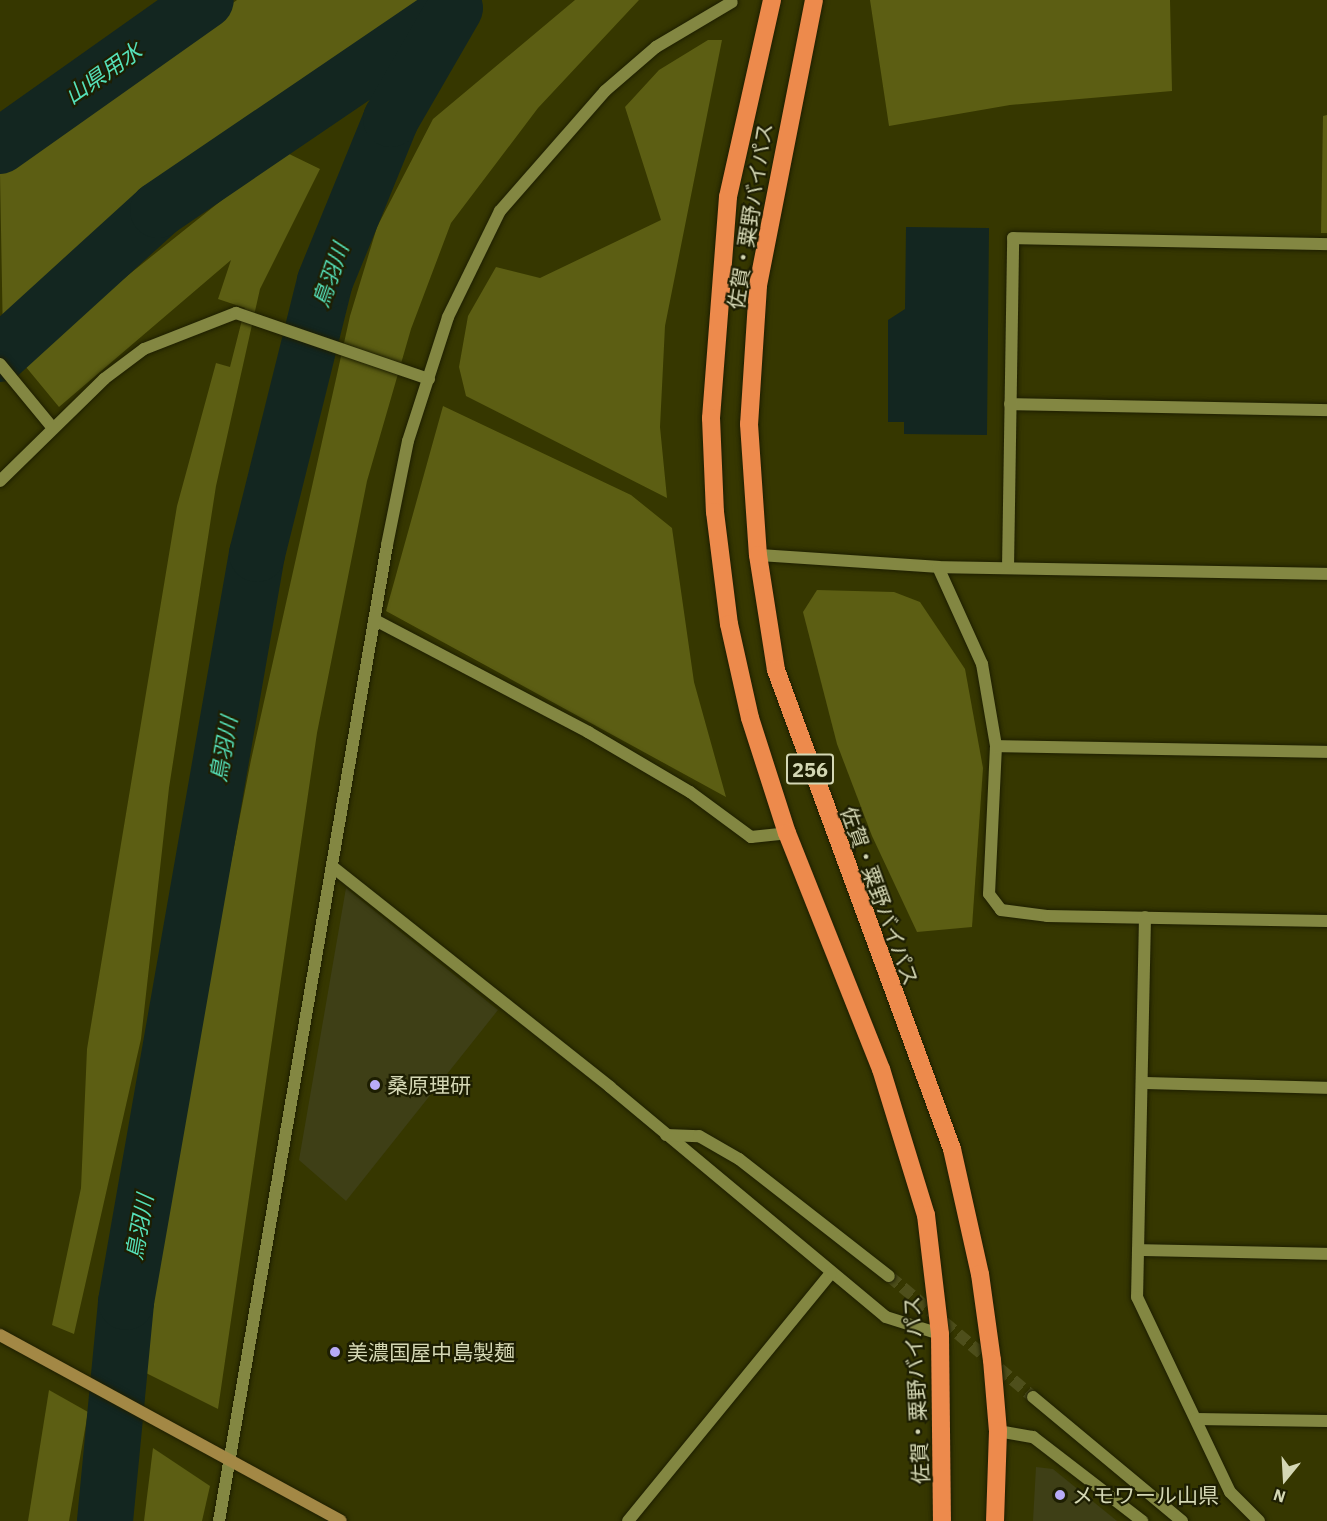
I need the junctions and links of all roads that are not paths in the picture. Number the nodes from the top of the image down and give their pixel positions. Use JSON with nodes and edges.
{"nodes":[{"id":1,"x":772,"y":0,"type":"edge"},
{"id":2,"x":814,"y":0,"type":"edge"},
{"id":3,"x":732,"y":2,"type":"dead end"},
{"id":4,"x":1327,"y":244,"type":"edge"},
{"id":5,"x":0,"y":364,"type":"edge"},
{"id":6,"x":429,"y":379,"type":"junction"},
{"id":7,"x":1010,"y":404,"type":"junction"},
{"id":8,"x":1327,"y":410,"type":"edge"},
{"id":9,"x":52,"y":428,"type":"junction"},
{"id":10,"x":3,"y":480,"type":"edge"},
{"id":11,"x":0,"y":490,"type":"edge"},
{"id":12,"x":758,"y":555,"type":"junction"},
{"id":13,"x":938,"y":567,"type":"junction"},
{"id":14,"x":1008,"y":568,"type":"junction"},
{"id":15,"x":1327,"y":574,"type":"edge"},
{"id":16,"x":375,"y":620,"type":"junction"},
{"id":17,"x":996,"y":746,"type":"junction"},
{"id":18,"x":1327,"y":752,"type":"edge"},
{"id":19,"x":787,"y":833,"type":"junction"},
{"id":20,"x":334,"y":868,"type":"junction"},
{"id":21,"x":1145,"y":917,"type":"junction"},
{"id":22,"x":1327,"y":921,"type":"edge"},
{"id":23,"x":1142,"y":1083,"type":"junction"},
{"id":24,"x":1327,"y":1088,"type":"edge"},
{"id":25,"x":666,"y":1135,"type":"junction"},
{"id":26,"x":1138,"y":1250,"type":"junction"},
{"id":27,"x":1327,"y":1254,"type":"edge"},
{"id":28,"x":831,"y":1273,"type":"junction"},
{"id":29,"x":889,"y":1276,"type":"tunnel mouth"},
{"id":30,"x":940,"y":1334,"type":"junction"},
{"id":31,"x":0,"y":1335,"type":"edge"},
{"id":32,"x":1033,"y":1397,"type":"tunnel mouth"},
{"id":33,"x":1196,"y":1419,"type":"junction"},
{"id":34,"x":1327,"y":1421,"type":"edge"},
{"id":35,"x":998,"y":1431,"type":"junction"},
{"id":36,"x":231,"y":1457,"type":"junction"},
{"id":37,"x":219,"y":1521,"type":"edge"},
{"id":38,"x":341,"y":1521,"type":"edge"},
{"id":39,"x":628,"y":1521,"type":"edge"},
{"id":40,"x":942,"y":1521,"type":"edge"},
{"id":41,"x":994,"y":1521,"type":"edge"},
{"id":42,"x":1142,"y":1521,"type":"edge"},
{"id":43,"x":1182,"y":1521,"type":"edge"},
{"id":44,"x":1259,"y":1521,"type":"edge"}],
"edges":[{"from":1,"to":19,"type":"highway","name":"佐賀・粟野バイパス","number":"256"},
{"from":2,"to":12,"type":"highway","name":"佐賀・粟野バイパス","number":"256"},
{"from":3,"to":6,"type":"street"},
{"from":4,"to":7,"type":"street"},
{"from":5,"to":9,"type":"street"},
{"from":6,"to":9,"type":"street"},
{"from":6,"to":16,"type":"street"},
{"from":7,"to":8,"type":"street"},
{"from":7,"to":14,"type":"street"},
{"from":9,"to":10,"type":"street"},
{"from":10,"to":11,"type":"street"},
{"from":12,"to":13,"type":"street"},
{"from":12,"to":35,"type":"highway","name":"佐賀・粟野バイパス","number":"256"},
{"from":13,"to":14,"type":"street"},
{"from":13,"to":17,"type":"street"},
{"from":14,"to":15,"type":"street"},
{"from":16,"to":19,"type":"street"},
{"from":16,"to":20,"type":"street"},
{"from":17,"to":18,"type":"street"},
{"from":17,"to":21,"type":"street"},
{"from":19,"to":30,"type":"highway","name":"佐賀・粟野バイパス","number":"256"},
{"from":20,"to":25,"type":"street"},
{"from":20,"to":36,"type":"street"},
{"from":21,"to":22,"type":"street"},
{"from":21,"to":23,"type":"street"},
{"from":23,"to":24,"type":"street"},
{"from":23,"to":26,"type":"street"},
{"from":25,"to":28,"type":"street"},
{"from":25,"to":29,"type":"street"},
{"from":26,"to":27,"type":"street"},
{"from":26,"to":33,"type":"street"},
{"from":28,"to":30,"type":"street"},
{"from":28,"to":39,"type":"street"},
{"from":30,"to":40,"type":"highway","name":"佐賀・粟野バイパス","number":"256"},
{"from":31,"to":36,"type":"street"},
{"from":32,"to":43,"type":"street"},
{"from":33,"to":34,"type":"street"},
{"from":33,"to":44,"type":"street"},
{"from":35,"to":41,"type":"highway","name":"佐賀・粟野バイパス","number":"256"},
{"from":35,"to":42,"type":"street"},
{"from":36,"to":37,"type":"street"},
{"from":36,"to":38,"type":"street"}]}
